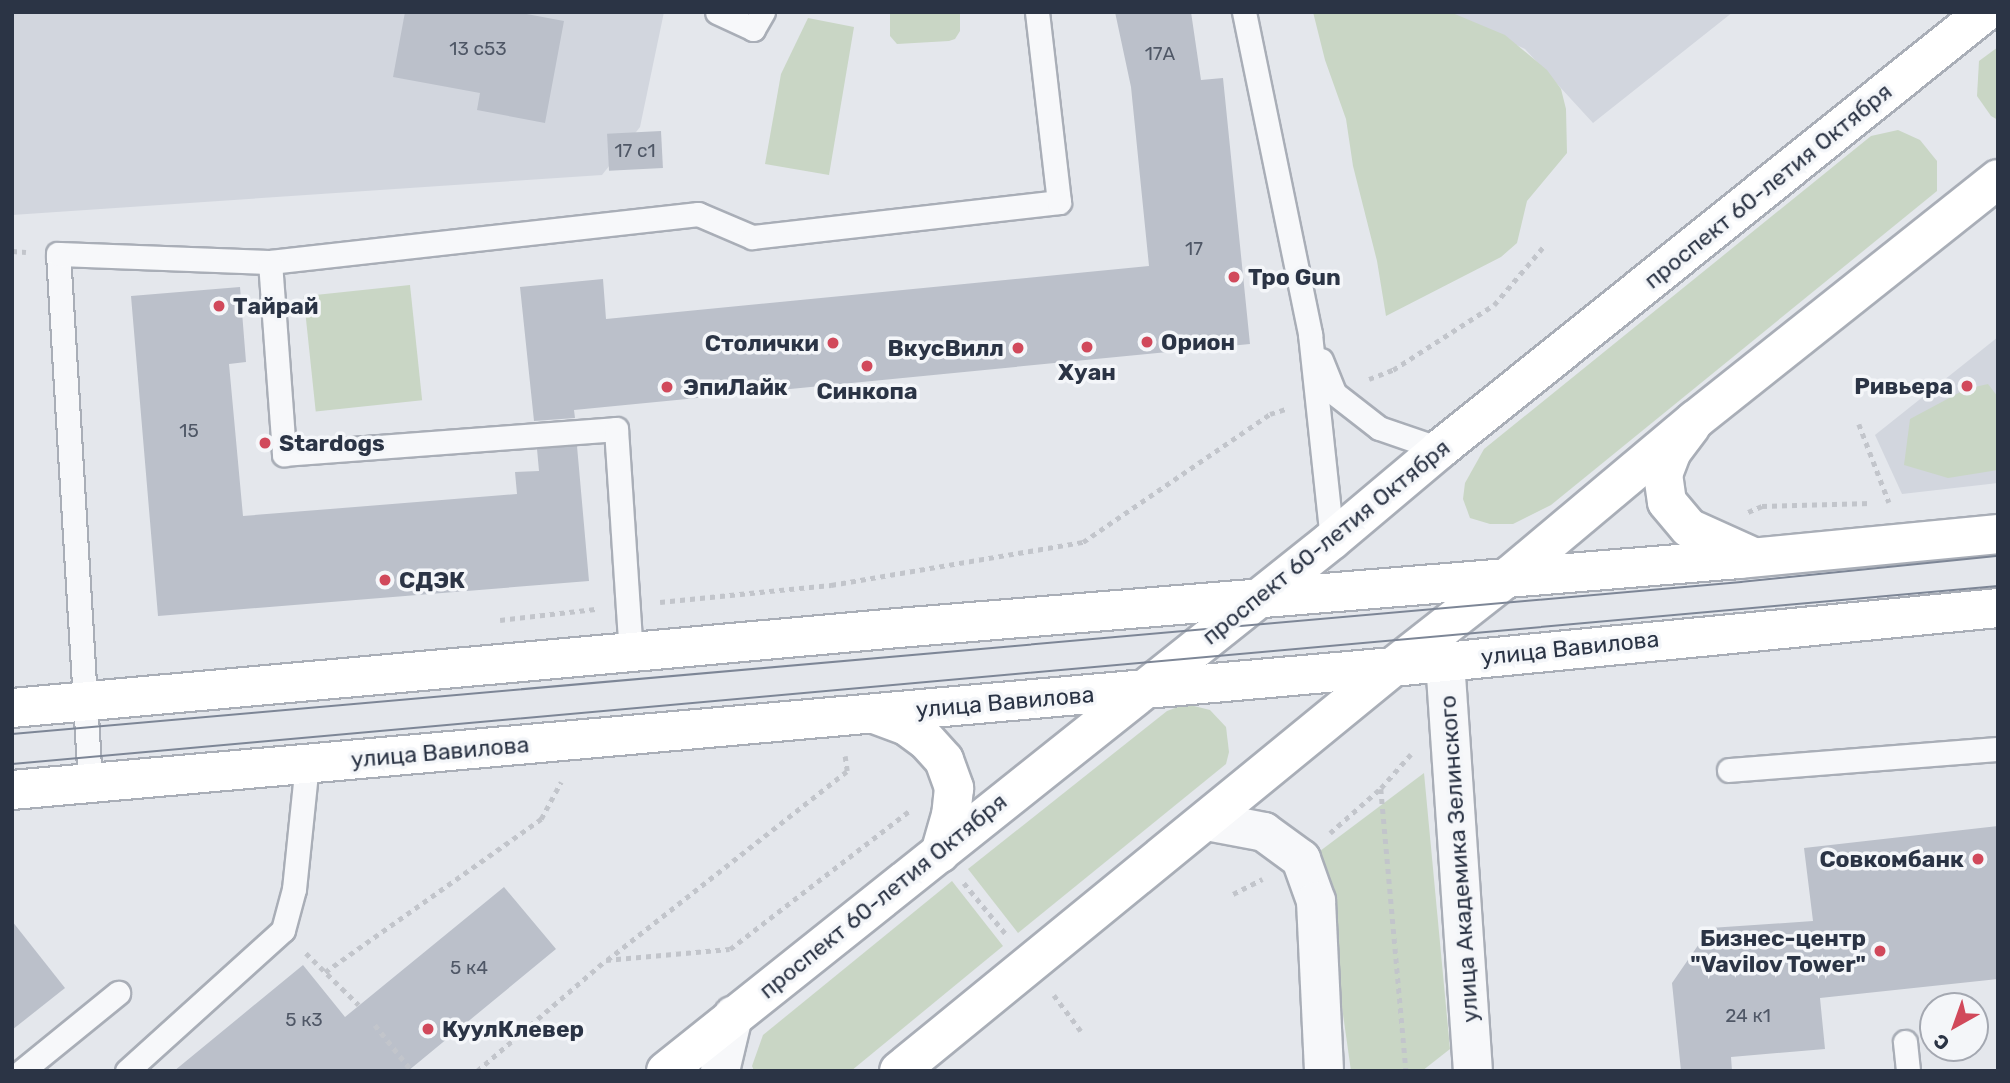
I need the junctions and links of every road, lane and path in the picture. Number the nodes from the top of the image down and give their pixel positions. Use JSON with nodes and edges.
{"nodes":[{"id":1,"x":717,"y":12,"type":"edge"},
{"id":2,"x":763,"y":12,"type":"edge"},
{"id":3,"x":1037,"y":12,"type":"edge"},
{"id":4,"x":1244,"y":12,"type":"edge"},
{"id":5,"x":1985,"y":12,"type":"edge"},
{"id":6,"x":1998,"y":179,"type":"edge"},
{"id":7,"x":1544,"y":246,"type":"dead end"},
{"id":8,"x":270,"y":262,"type":"junction"},
{"id":9,"x":1326,"y":396,"type":"junction"},
{"id":10,"x":1695,"y":420,"type":"junction"},
{"id":11,"x":1859,"y":424,"type":"dead end"},
{"id":12,"x":1440,"y":449,"type":"junction"},
{"id":13,"x":1902,"y":501,"type":"dead end"},
{"id":14,"x":1889,"y":502,"type":"junction"},
{"id":15,"x":1737,"y":517,"type":"dead end"},
{"id":16,"x":1998,"y":534,"type":"edge"},
{"id":17,"x":1332,"y":540,"type":"junction"},
{"id":18,"x":1755,"y":558,"type":"junction"},
{"id":19,"x":1509,"y":576,"type":"junction"},
{"id":20,"x":831,"y":585,"type":"dead end"},
{"id":21,"x":1256,"y":600,"type":"junction"},
{"id":22,"x":1998,"y":608,"type":"edge"},
{"id":23,"x":631,"y":652,"type":"junction"},
{"id":24,"x":1445,"y":661,"type":"junction"},
{"id":25,"x":1393,"y":667,"type":"junction"},
{"id":26,"x":1146,"y":689,"type":"junction"},
{"id":27,"x":85,"y":701,"type":"junction"},
{"id":28,"x":12,"y":708,"type":"edge"},
{"id":29,"x":1450,"y":708,"type":"junction"},
{"id":30,"x":872,"y":714,"type":"junction"},
{"id":31,"x":844,"y":743,"type":"dead end"},
{"id":32,"x":1998,"y":748,"type":"edge"},
{"id":33,"x":307,"y":764,"type":"junction"},
{"id":34,"x":568,"y":770,"type":"dead end"},
{"id":35,"x":1729,"y":771,"type":"dead end"},
{"id":36,"x":90,"y":783,"type":"junction"},
{"id":37,"x":1381,"y":788,"type":"junction"},
{"id":38,"x":12,"y":790,"type":"edge"},
{"id":39,"x":911,"y":803,"type":"dead end"},
{"id":40,"x":1207,"y":821,"type":"junction"},
{"id":41,"x":1301,"y":859,"type":"junction"},
{"id":42,"x":949,"y":864,"type":"junction"},
{"id":43,"x":1233,"y":894,"type":"dead end"},
{"id":44,"x":283,"y":930,"type":"junction"},
{"id":45,"x":1010,"y":939,"type":"dead end"},
{"id":46,"x":606,"y":960,"type":"junction"},
{"id":47,"x":325,"y":972,"type":"junction"},
{"id":48,"x":118,"y":993,"type":"dead end"},
{"id":49,"x":1052,"y":993,"type":"dead end"},
{"id":50,"x":359,"y":1005,"type":"dead end"},
{"id":51,"x":733,"y":1016,"type":"junction"},
{"id":52,"x":375,"y":1025,"type":"dead end"},
{"id":53,"x":1081,"y":1031,"type":"dead end"},
{"id":54,"x":1905,"y":1042,"type":"dead end"},
{"id":55,"x":1467,"y":1067,"type":"edge"},
{"id":56,"x":22,"y":1071,"type":"edge"},
{"id":57,"x":127,"y":1071,"type":"edge"},
{"id":58,"x":412,"y":1071,"type":"edge"},
{"id":59,"x":477,"y":1071,"type":"edge"},
{"id":60,"x":666,"y":1071,"type":"edge"},
{"id":61,"x":720,"y":1071,"type":"edge"},
{"id":62,"x":899,"y":1071,"type":"edge"},
{"id":63,"x":1324,"y":1071,"type":"edge"},
{"id":64,"x":1406,"y":1071,"type":"edge"},
{"id":65,"x":1908,"y":1071,"type":"edge"}],
"edges":[{"from":1,"to":2,"type":"lane"},
{"from":3,"to":8,"type":"lane"},
{"from":4,"to":9,"type":"lane"},
{"from":5,"to":12,"type":"main road","name":"проспект 60-летия Октября"},
{"from":6,"to":10,"type":"main road"},
{"from":7,"to":9,"type":"path"},
{"from":8,"to":23,"type":"lane"},
{"from":8,"to":27,"type":"lane"},
{"from":9,"to":12,"type":"lane"},
{"from":9,"to":17,"type":"lane"},
{"from":9,"to":20,"type":"path"},
{"from":10,"to":18,"type":"main road"},
{"from":10,"to":19,"type":"main road"},
{"from":11,"to":14,"type":"path"},
{"from":12,"to":17,"type":"main road","name":"проспект 60-летия Октября"},
{"from":13,"to":14,"type":"path"},
{"from":14,"to":15,"type":"path"},
{"from":16,"to":18,"type":"main road"},
{"from":17,"to":21,"type":"main road","name":"проспект 60-летия Октября"},
{"from":18,"to":19,"type":"main road"},
{"from":19,"to":21,"type":"main road"},
{"from":19,"to":25,"type":"main road"},
{"from":21,"to":23,"type":"main road"},
{"from":21,"to":26,"type":"main road","name":"проспект 60-летия Октября"},
{"from":22,"to":24,"type":"main road","name":"улица Вавилова"},
{"from":23,"to":27,"type":"main road"},
{"from":24,"to":25,"type":"main road","name":"улица Вавилова"},
{"from":24,"to":29,"type":"street","name":"улица Академика Зелинского"},
{"from":25,"to":26,"type":"main road","name":"улица Вавилова"},
{"from":25,"to":40,"type":"main road"},
{"from":26,"to":30,"type":"main road","name":"улица Вавилова"},
{"from":26,"to":42,"type":"main road","name":"проспект 60-летия Октября"},
{"from":27,"to":28,"type":"main road"},
{"from":27,"to":36,"type":"lane"},
{"from":29,"to":37,"type":"path"},
{"from":29,"to":55,"type":"street","name":"улица Академика Зелинского"},
{"from":30,"to":33,"type":"main road","name":"улица Вавилова"},
{"from":30,"to":42,"type":"main road"},
{"from":31,"to":46,"type":"path"},
{"from":32,"to":35,"type":"lane"},
{"from":33,"to":36,"type":"main road","name":"улица Вавилова"},
{"from":33,"to":44,"type":"lane"},
{"from":34,"to":47,"type":"path"},
{"from":36,"to":38,"type":"main road","name":"улица Вавилова"},
{"from":37,"to":41,"type":"path"},
{"from":37,"to":64,"type":"path"},
{"from":39,"to":46,"type":"path"},
{"from":40,"to":41,"type":"street"},
{"from":40,"to":62,"type":"main road"},
{"from":41,"to":43,"type":"path"},
{"from":41,"to":63,"type":"street"},
{"from":42,"to":45,"type":"path"},
{"from":42,"to":51,"type":"main road","name":"проспект 60-летия Октября"},
{"from":44,"to":47,"type":"path"},
{"from":44,"to":57,"type":"lane"},
{"from":46,"to":59,"type":"path"},
{"from":47,"to":50,"type":"path"},
{"from":48,"to":56,"type":"lane"},
{"from":49,"to":53,"type":"path"},
{"from":51,"to":60,"type":"main road","name":"проспект 60-летия Октября"},
{"from":51,"to":61,"type":"street"},
{"from":52,"to":58,"type":"path"},
{"from":54,"to":65,"type":"lane"}]}
